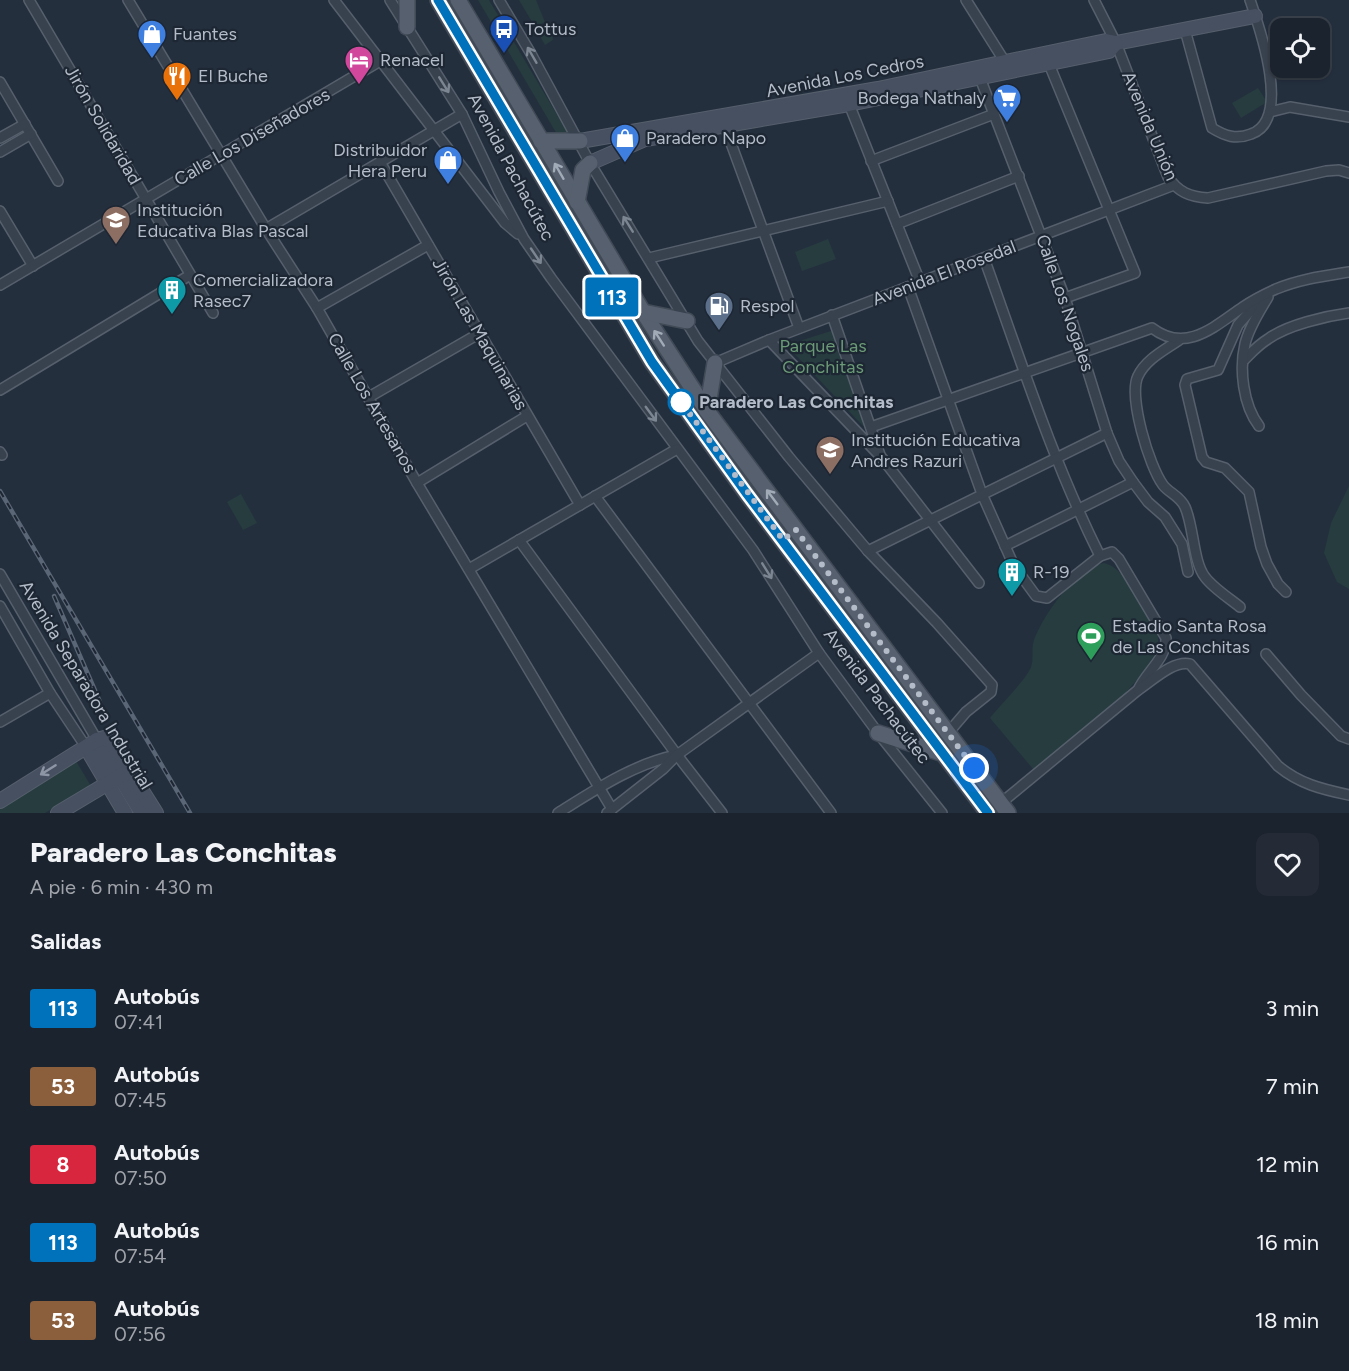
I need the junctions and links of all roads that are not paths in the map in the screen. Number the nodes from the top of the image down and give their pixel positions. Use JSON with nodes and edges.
{"nodes":[{"id":1,"x":29,"y":0,"type":"edge"},
{"id":2,"x":128,"y":0,"type":"edge"},
{"id":3,"x":334,"y":0,"type":"edge"},
{"id":4,"x":390,"y":0,"type":"edge"},
{"id":5,"x":407,"y":0,"type":"edge"},
{"id":6,"x":438,"y":0,"type":"edge"},
{"id":7,"x":458,"y":0,"type":"edge"},
{"id":8,"x":499,"y":0,"type":"edge"},
{"id":9,"x":966,"y":0,"type":"edge"},
{"id":10,"x":1094,"y":0,"type":"edge"},
{"id":11,"x":1250,"y":0,"type":"edge"},
{"id":12,"x":1256,"y":16,"type":"junction"},
{"id":13,"x":407,"y":27,"type":"junction"},
{"id":14,"x":1185,"y":30,"type":"junction"},
{"id":15,"x":1116,"y":43,"type":"junction"},
{"id":16,"x":380,"y":61,"type":"junction"},
{"id":17,"x":1005,"y":62,"type":"junction"},
{"id":18,"x":1049,"y":64,"type":"junction"},
{"id":19,"x":980,"y":78,"type":"junction"},
{"id":20,"x":0,"y":82,"type":"edge"},
{"id":21,"x":849,"y":104,"type":"junction"},
{"id":22,"x":1270,"y":112,"type":"junction"},
{"id":23,"x":462,"y":114,"type":"junction"},
{"id":24,"x":994,"y":114,"type":"junction"},
{"id":25,"x":1349,"y":117,"type":"edge"},
{"id":26,"x":25,"y":124,"type":"junction"},
{"id":27,"x":725,"y":127,"type":"junction"},
{"id":28,"x":434,"y":130,"type":"junction"},
{"id":29,"x":31,"y":134,"type":"junction"},
{"id":30,"x":0,"y":138,"type":"edge"},
{"id":31,"x":602,"y":138,"type":"junction"},
{"id":32,"x":541,"y":141,"type":"junction"},
{"id":33,"x":580,"y":141,"type":"junction"},
{"id":34,"x":0,"y":152,"type":"edge"},
{"id":35,"x":609,"y":154,"type":"junction"},
{"id":36,"x":222,"y":155,"type":"junction"},
{"id":37,"x":871,"y":161,"type":"junction"},
{"id":38,"x":380,"y":162,"type":"junction"},
{"id":39,"x":590,"y":163,"type":"junction"},
{"id":40,"x":1349,"y":173,"type":"edge"},
{"id":41,"x":1019,"y":176,"type":"junction"},
{"id":42,"x":58,"y":181,"type":"dead end"},
{"id":43,"x":1174,"y":185,"type":"junction"},
{"id":44,"x":146,"y":199,"type":"junction"},
{"id":45,"x":888,"y":201,"type":"junction"},
{"id":46,"x":577,"y":202,"type":"junction"},
{"id":47,"x":1108,"y":210,"type":"junction"},
{"id":48,"x":0,"y":211,"type":"edge"},
{"id":49,"x":897,"y":224,"type":"junction"},
{"id":50,"x":266,"y":229,"type":"junction"},
{"id":51,"x":763,"y":230,"type":"junction"},
{"id":52,"x":596,"y":233,"type":"junction"},
{"id":53,"x":1042,"y":235,"type":"junction"},
{"id":54,"x":524,"y":239,"type":"junction"},
{"id":55,"x":580,"y":243,"type":"junction"},
{"id":56,"x":428,"y":244,"type":"junction"},
{"id":57,"x":649,"y":258,"type":"junction"},
{"id":58,"x":984,"y":258,"type":"junction"},
{"id":59,"x":33,"y":266,"type":"junction"},
{"id":60,"x":1349,"y":272,"type":"edge"},
{"id":61,"x":190,"y":275,"type":"junction"},
{"id":62,"x":920,"y":282,"type":"junction"},
{"id":63,"x":0,"y":285,"type":"edge"},
{"id":64,"x":908,"y":286,"type":"junction"},
{"id":65,"x":1267,"y":294,"type":"junction"},
{"id":66,"x":1065,"y":297,"type":"junction"},
{"id":67,"x":317,"y":308,"type":"junction"},
{"id":68,"x":643,"y":312,"type":"junction"},
{"id":69,"x":213,"y":313,"type":"dead end"},
{"id":70,"x":1349,"y":314,"type":"edge"},
{"id":71,"x":832,"y":315,"type":"junction"},
{"id":72,"x":687,"y":321,"type":"junction"},
{"id":73,"x":799,"y":328,"type":"junction"},
{"id":74,"x":480,"y":333,"type":"junction"},
{"id":75,"x":769,"y":339,"type":"junction"},
{"id":76,"x":1179,"y":340,"type":"junction"},
{"id":77,"x":1083,"y":352,"type":"junction"},
{"id":78,"x":1243,"y":361,"type":"junction"},
{"id":79,"x":715,"y":363,"type":"junction"},
{"id":80,"x":1025,"y":372,"type":"junction"},
{"id":81,"x":0,"y":390,"type":"edge"},
{"id":82,"x":369,"y":397,"type":"junction"},
{"id":83,"x":948,"y":400,"type":"junction"},
{"id":84,"x":707,"y":411,"type":"junction"},
{"id":85,"x":527,"y":416,"type":"junction"},
{"id":86,"x":1259,"y":426,"type":"dead end"},
{"id":87,"x":872,"y":427,"type":"junction"},
{"id":88,"x":1107,"y":434,"type":"junction"},
{"id":89,"x":677,"y":449,"type":"junction"},
{"id":90,"x":882,"y":458,"type":"junction"},
{"id":91,"x":1056,"y":458,"type":"junction"},
{"id":92,"x":1132,"y":482,"type":"junction"},
{"id":93,"x":417,"y":483,"type":"junction"},
{"id":94,"x":982,"y":494,"type":"junction"},
{"id":95,"x":595,"y":496,"type":"junction"},
{"id":96,"x":580,"y":505,"type":"junction"},
{"id":97,"x":1077,"y":511,"type":"junction"},
{"id":98,"x":930,"y":520,"type":"junction"},
{"id":99,"x":796,"y":530,"type":"junction"},
{"id":100,"x":519,"y":540,"type":"junction"},
{"id":101,"x":783,"y":540,"type":"junction"},
{"id":102,"x":1005,"y":546,"type":"junction"},
{"id":103,"x":868,"y":551,"type":"junction"},
{"id":104,"x":1100,"y":556,"type":"junction"},
{"id":105,"x":469,"y":569,"type":"junction"},
{"id":106,"x":1188,"y":572,"type":"dead end"},
{"id":107,"x":0,"y":574,"type":"edge"},
{"id":108,"x":979,"y":583,"type":"dead end"},
{"id":109,"x":1286,"y":592,"type":"dead end"},
{"id":110,"x":0,"y":606,"type":"edge"},
{"id":111,"x":1240,"y":607,"type":"dead end"},
{"id":112,"x":819,"y":654,"type":"junction"},
{"id":113,"x":1266,"y":654,"type":"dead end"},
{"id":114,"x":1138,"y":690,"type":"junction"},
{"id":115,"x":50,"y":693,"type":"junction"},
{"id":116,"x":749,"y":704,"type":"junction"},
{"id":117,"x":1,"y":719,"type":"edge"},
{"id":118,"x":878,"y":733,"type":"junction"},
{"id":119,"x":948,"y":733,"type":"junction"},
{"id":120,"x":1349,"y":739,"type":"edge"},
{"id":121,"x":97,"y":741,"type":"junction"},
{"id":122,"x":944,"y":754,"type":"junction"},
{"id":123,"x":676,"y":755,"type":"junction"},
{"id":124,"x":119,"y":777,"type":"junction"},
{"id":125,"x":600,"y":788,"type":"junction"},
{"id":126,"x":1349,"y":795,"type":"edge"},
{"id":127,"x":0,"y":801,"type":"edge"},
{"id":128,"x":999,"y":810,"type":"edge"},
{"id":129,"x":610,"y":811,"type":"edge"},
{"id":130,"x":58,"y":813,"type":"edge"},
{"id":131,"x":125,"y":813,"type":"edge"},
{"id":132,"x":142,"y":813,"type":"edge"},
{"id":133,"x":156,"y":813,"type":"edge"},
{"id":134,"x":558,"y":813,"type":"edge"},
{"id":135,"x":722,"y":813,"type":"edge"},
{"id":136,"x":831,"y":813,"type":"edge"},
{"id":137,"x":942,"y":813,"type":"edge"}],
"edges":[{"from":1,"to":44,"type":"street","name":"Jirón Solidaridad"},
{"from":2,"to":36,"type":"street","name":"Calle Los Artesanos"},
{"from":3,"to":16,"type":"street"},
{"from":4,"to":13,"type":"street","name":"Avenida Pachacútec"},
{"from":5,"to":13,"type":"main road"},
{"from":6,"to":55,"type":"main road","name":"Avenida Pachacútec"},
{"from":7,"to":32,"type":"main road","name":"Avenida Pachacútec"},
{"from":33,"to":8,"type":"street","one_way":true},
{"from":9,"to":17,"type":"street"},
{"from":10,"to":15,"type":"street","name":"Avenida Unión"},
{"from":11,"to":12,"type":"street"},
{"from":12,"to":14,"type":"street","name":"Avenida Los Cedros"},
{"from":12,"to":22,"type":"street"},
{"from":13,"to":23,"type":"street","name":"Avenida Pachacútec","one_way":true},
{"from":14,"to":15,"type":"street","name":"Avenida Los Cedros"},
{"from":14,"to":22,"type":"street"},
{"from":15,"to":17,"type":"street","name":"Avenida Los Cedros"},
{"from":15,"to":18,"type":"street","name":"Avenida Los Cedros"},
{"from":15,"to":43,"type":"street","name":"Avenida Unión"},
{"from":16,"to":28,"type":"street"},
{"from":16,"to":36,"type":"street","name":"Calle Los Diseñadores"},
{"from":17,"to":31,"type":"street","name":"Avenida Los Cedros"},
{"from":18,"to":19,"type":"street","name":"Avenida Los Cedros"},
{"from":18,"to":47,"type":"street"},
{"from":19,"to":21,"type":"street","name":"Avenida Los Cedros"},
{"from":19,"to":24,"type":"street","name":"Calle Los Nogales"},
{"from":20,"to":26,"type":"street"},
{"from":21,"to":27,"type":"street","name":"Avenida Los Cedros"},
{"from":21,"to":37,"type":"street"},
{"from":22,"to":25,"type":"street"},
{"from":23,"to":28,"type":"street"},
{"from":23,"to":54,"type":"street","name":"Avenida Pachacútec"},
{"from":24,"to":37,"type":"street"},
{"from":24,"to":41,"type":"street","name":"Calle Los Nogales"},
{"from":26,"to":29,"type":"street"},
{"from":26,"to":30,"type":"street"},
{"from":27,"to":35,"type":"street","name":"Avenida Los Cedros"},
{"from":27,"to":51,"type":"street"},
{"from":28,"to":38,"type":"street"},
{"from":28,"to":54,"type":"street"},
{"from":29,"to":34,"type":"street"},
{"from":29,"to":42,"type":"street"},
{"from":31,"to":33,"type":"street","name":"Avenida Los Cedros"},
{"from":31,"to":35,"type":"street"},
{"from":32,"to":33,"type":"main road"},
{"from":46,"to":32,"type":"main road","name":"Avenida Pachacútec","one_way":true},
{"from":33,"to":39,"type":"street"},
{"from":35,"to":39,"type":"street","name":"Avenida Los Cedros"},
{"from":36,"to":44,"type":"street","name":"Calle Los Diseñadores"},
{"from":36,"to":50,"type":"street","name":"Calle Los Artesanos"},
{"from":37,"to":45,"type":"street"},
{"from":38,"to":50,"type":"street"},
{"from":38,"to":56,"type":"street","name":"Jirón Las Maquinarias"},
{"from":39,"to":46,"type":"main road"},
{"from":57,"to":39,"type":"street","one_way":true},
{"from":40,"to":43,"type":"street","name":"Avenida Unión"},
{"from":41,"to":49,"type":"street"},
{"from":41,"to":53,"type":"street","name":"Calle Los Nogales"},
{"from":43,"to":47,"type":"street","name":"Avenida El Rosedal"},
{"from":44,"to":59,"type":"street","name":"Calle Los Diseñadores"},
{"from":44,"to":61,"type":"street","name":"Jirón Solidaridad"},
{"from":45,"to":49,"type":"street"},
{"from":45,"to":51,"type":"street"},
{"from":46,"to":52,"type":"main road","name":"Avenida Pachacútec"},
{"from":47,"to":53,"type":"street","name":"Avenida El Rosedal"},
{"from":47,"to":66,"type":"street"},
{"from":48,"to":59,"type":"street"},
{"from":49,"to":62,"type":"street"},
{"from":50,"to":67,"type":"street","name":"Calle Los Artesanos"},
{"from":51,"to":57,"type":"street"},
{"from":51,"to":73,"type":"street"},
{"from":52,"to":55,"type":"main road"},
{"from":52,"to":68,"type":"main road","name":"Avenida Pachacútec"},
{"from":53,"to":58,"type":"street","name":"Avenida El Rosedal"},
{"from":53,"to":66,"type":"street","name":"Calle Los Nogales"},
{"from":54,"to":89,"type":"street","name":"Avenida Pachacútec","one_way":true},
{"from":55,"to":101,"type":"main road","name":"Avenida Pachacútec"},
{"from":56,"to":67,"type":"street"},
{"from":56,"to":74,"type":"street","name":"Jirón Las Maquinarias"},
{"from":57,"to":72,"type":"street"},
{"from":58,"to":62,"type":"street","name":"Avenida El Rosedal"},
{"from":58,"to":80,"type":"street"},
{"from":59,"to":63,"type":"street","name":"Calle Los Diseñadores"},
{"from":60,"to":65,"type":"street"},
{"from":61,"to":69,"type":"street","name":"Jirón Solidaridad"},
{"from":61,"to":81,"type":"street"},
{"from":62,"to":64,"type":"street","name":"Avenida El Rosedal"},
{"from":64,"to":71,"type":"street","name":"Avenida El Rosedal"},
{"from":64,"to":83,"type":"street"},
{"from":65,"to":76,"type":"street"},
{"from":65,"to":78,"type":"street"},
{"from":65,"to":109,"type":"street"},
{"from":66,"to":77,"type":"street","name":"Calle Los Nogales"},
{"from":67,"to":82,"type":"street","name":"Calle Los Artesanos"},
{"from":68,"to":72,"type":"main road"},
{"from":84,"to":68,"type":"main road","name":"Avenida Pachacútec","one_way":true},
{"from":70,"to":78,"type":"street"},
{"from":71,"to":73,"type":"street","name":"Avenida El Rosedal"},
{"from":71,"to":87,"type":"street"},
{"from":72,"to":79,"type":"street"},
{"from":73,"to":75,"type":"street","name":"Avenida El Rosedal"},
{"from":74,"to":82,"type":"street"},
{"from":74,"to":85,"type":"street","name":"Jirón Las Maquinarias"},
{"from":75,"to":79,"type":"street","name":"Avenida El Rosedal"},
{"from":75,"to":90,"type":"street"},
{"from":76,"to":77,"type":"street"},
{"from":76,"to":111,"type":"street"},
{"from":77,"to":80,"type":"street"},
{"from":77,"to":88,"type":"street","name":"Calle Los Nogales"},
{"from":78,"to":86,"type":"street"},
{"from":79,"to":84,"type":"main road"},
{"from":79,"to":103,"type":"street"},
{"from":80,"to":83,"type":"street"},
{"from":80,"to":91,"type":"street"},
{"from":82,"to":93,"type":"street","name":"Calle Los Artesanos"},
{"from":83,"to":87,"type":"street"},
{"from":83,"to":94,"type":"street"},
{"from":99,"to":84,"type":"main road","name":"Avenida Pachacútec","one_way":true},
{"from":85,"to":93,"type":"street"},
{"from":85,"to":96,"type":"street","name":"Jirón Las Maquinarias"},
{"from":87,"to":90,"type":"street"},
{"from":88,"to":91,"type":"street"},
{"from":88,"to":92,"type":"street","name":"Calle Los Nogales"},
{"from":89,"to":95,"type":"street"},
{"from":89,"to":112,"type":"street","name":"Avenida Pachacútec","one_way":true},
{"from":90,"to":98,"type":"street"},
{"from":91,"to":94,"type":"street"},
{"from":91,"to":97,"type":"street"},
{"from":92,"to":97,"type":"street"},
{"from":92,"to":106,"type":"street","name":"Calle Los Nogales"},
{"from":93,"to":105,"type":"street","name":"Calle Los Artesanos"},
{"from":94,"to":98,"type":"street"},
{"from":94,"to":102,"type":"street"},
{"from":95,"to":96,"type":"street"},
{"from":95,"to":116,"type":"street"},
{"from":96,"to":100,"type":"street"},
{"from":97,"to":102,"type":"street"},
{"from":97,"to":104,"type":"street"},
{"from":98,"to":103,"type":"street"},
{"from":98,"to":108,"type":"street"},
{"from":99,"to":101,"type":"main road"},
{"from":99,"to":119,"type":"main road","name":"Avenida Pachacútec"},
{"from":100,"to":105,"type":"street"},
{"from":100,"to":123,"type":"street"},
{"from":101,"to":122,"type":"main road","name":"Avenida Pachacútec"},
{"from":102,"to":104,"type":"street"},
{"from":103,"to":119,"type":"street"},
{"from":104,"to":114,"type":"street"},
{"from":105,"to":125,"type":"street","name":"Calle Los Artesanos"},
{"from":107,"to":121,"type":"street","name":"Avenida Separadora Industrial"},
{"from":110,"to":115,"type":"street","name":"Avenida Separadora Industrial"},
{"from":112,"to":116,"type":"street"},
{"from":112,"to":118,"type":"street","name":"Avenida Pachacútec"},
{"from":113,"to":120,"type":"street"},
{"from":114,"to":126,"type":"street"},
{"from":114,"to":128,"type":"street"},
{"from":115,"to":117,"type":"street"},
{"from":115,"to":121,"type":"street","name":"Avenida Separadora Industrial"},
{"from":116,"to":123,"type":"street"},
{"from":116,"to":136,"type":"street"},
{"from":118,"to":122,"type":"main road"},
{"from":118,"to":137,"type":"street","name":"Avenida Pachacútec"},
{"from":119,"to":128,"type":"main road","name":"Avenida Pachacútec"},
{"from":121,"to":124,"type":"street","name":"Avenida Separadora Industrial"},
{"from":121,"to":127,"type":"street","one_way":true},
{"from":122,"to":128,"type":"main road","name":"Avenida Pachacútec"},
{"from":123,"to":125,"type":"street"},
{"from":123,"to":129,"type":"street"},
{"from":123,"to":135,"type":"street"},
{"from":124,"to":130,"type":"street"},
{"from":124,"to":131,"type":"street","name":"Avenida Separadora Industrial"},
{"from":124,"to":132,"type":"street","name":"Avenida Separadora Industrial"},
{"from":124,"to":133,"type":"street","name":"Avenida Separadora Industrial"},
{"from":125,"to":129,"type":"street","name":"Calle Los Artesanos"},
{"from":125,"to":134,"type":"street"}]}
